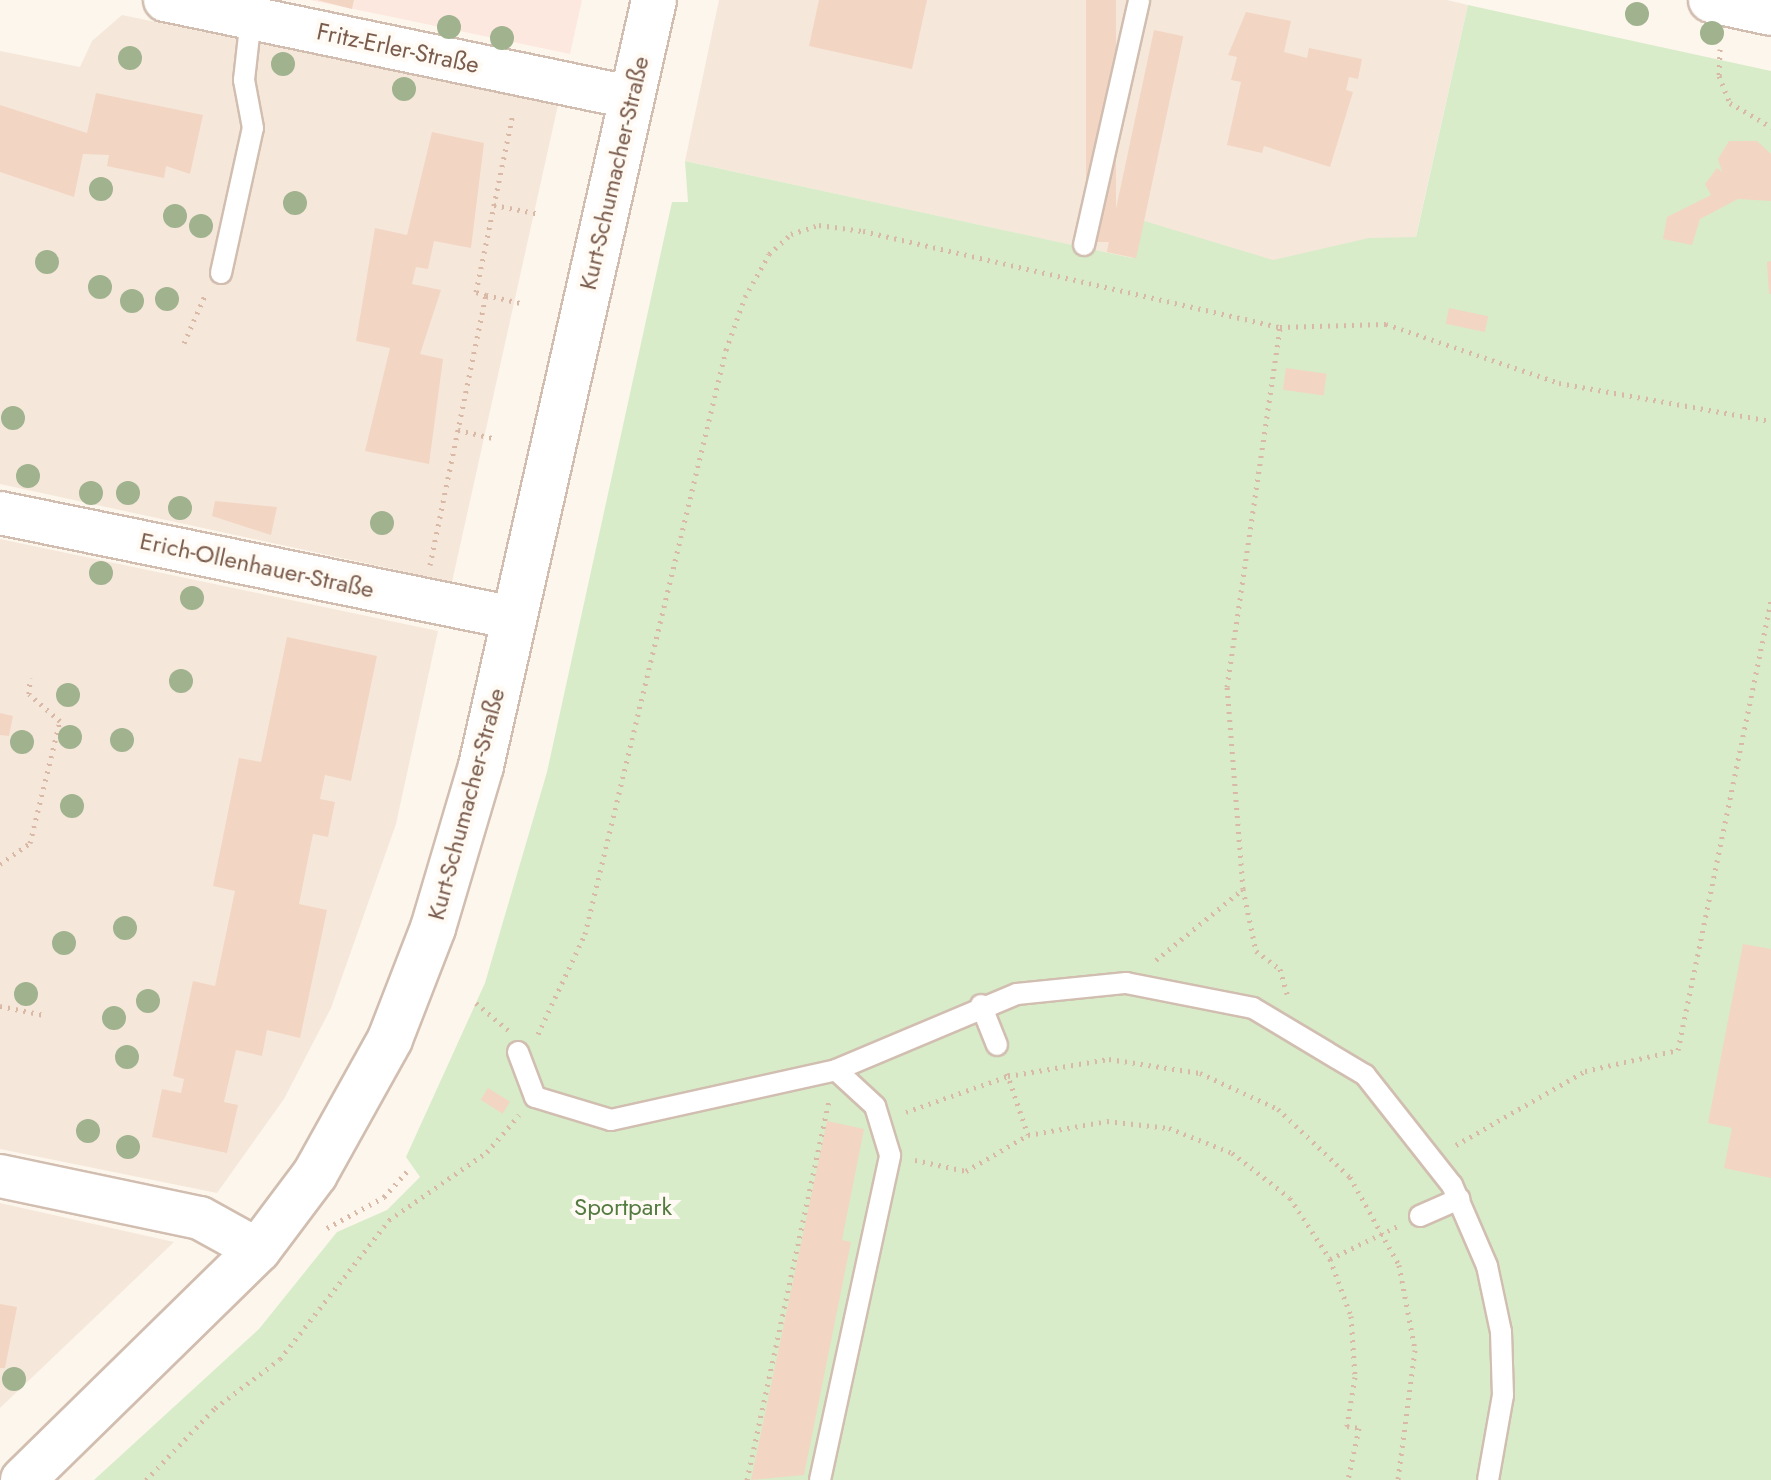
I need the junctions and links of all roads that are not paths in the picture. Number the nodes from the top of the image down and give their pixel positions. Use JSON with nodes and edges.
{"nodes":[{"id":1,"x":165,"y":0,"type":"edge"},
{"id":2,"x":654,"y":0,"type":"edge"},
{"id":3,"x":1139,"y":0,"type":"edge"},
{"id":4,"x":1711,"y":0,"type":"edge"},
{"id":5,"x":1771,"y":13,"type":"edge"},
{"id":6,"x":251,"y":18,"type":"junction"},
{"id":7,"x":631,"y":97,"type":"junction"},
{"id":8,"x":1084,"y":245,"type":"dead end"},
{"id":9,"x":221,"y":273,"type":"road end"},
{"id":10,"x":0,"y":513,"type":"edge"},
{"id":11,"x":514,"y":618,"type":"junction"},
{"id":12,"x":981,"y":1005,"type":"junction"},
{"id":13,"x":997,"y":1045,"type":"dead end"},
{"id":14,"x":518,"y":1052,"type":"road end"},
{"id":15,"x":836,"y":1070,"type":"junction"},
{"id":16,"x":0,"y":1176,"type":"edge"},
{"id":17,"x":1459,"y":1199,"type":"junction"},
{"id":18,"x":1420,"y":1216,"type":"dead end"},
{"id":19,"x":258,"y":1250,"type":"junction"},
{"id":20,"x":23,"y":1480,"type":"edge"},
{"id":21,"x":820,"y":1480,"type":"edge"},
{"id":22,"x":1488,"y":1480,"type":"edge"}],
"edges":[{"from":1,"to":6,"type":"street","name":"Fritz-Erler-Straße"},
{"from":2,"to":7,"type":"street","name":"Kurt-Schumacher-Straße"},
{"from":3,"to":8,"type":"lane"},
{"from":4,"to":5,"type":"street"},
{"from":6,"to":7,"type":"street","name":"Fritz-Erler-Straße"},
{"from":6,"to":9,"type":"lane"},
{"from":7,"to":11,"type":"street","name":"Kurt-Schumacher-Straße"},
{"from":10,"to":11,"type":"street","name":"Erich-Ollenhauer-Straße"},
{"from":11,"to":19,"type":"street","name":"Kurt-Schumacher-Straße"},
{"from":12,"to":13,"type":"lane"},
{"from":12,"to":15,"type":"lane"},
{"from":12,"to":17,"type":"lane"},
{"from":14,"to":15,"type":"lane"},
{"from":15,"to":21,"type":"lane"},
{"from":16,"to":19,"type":"street"},
{"from":17,"to":18,"type":"lane"},
{"from":17,"to":22,"type":"lane"},
{"from":19,"to":20,"type":"street","name":"Kurt-Schumacher-Straße"}]}
